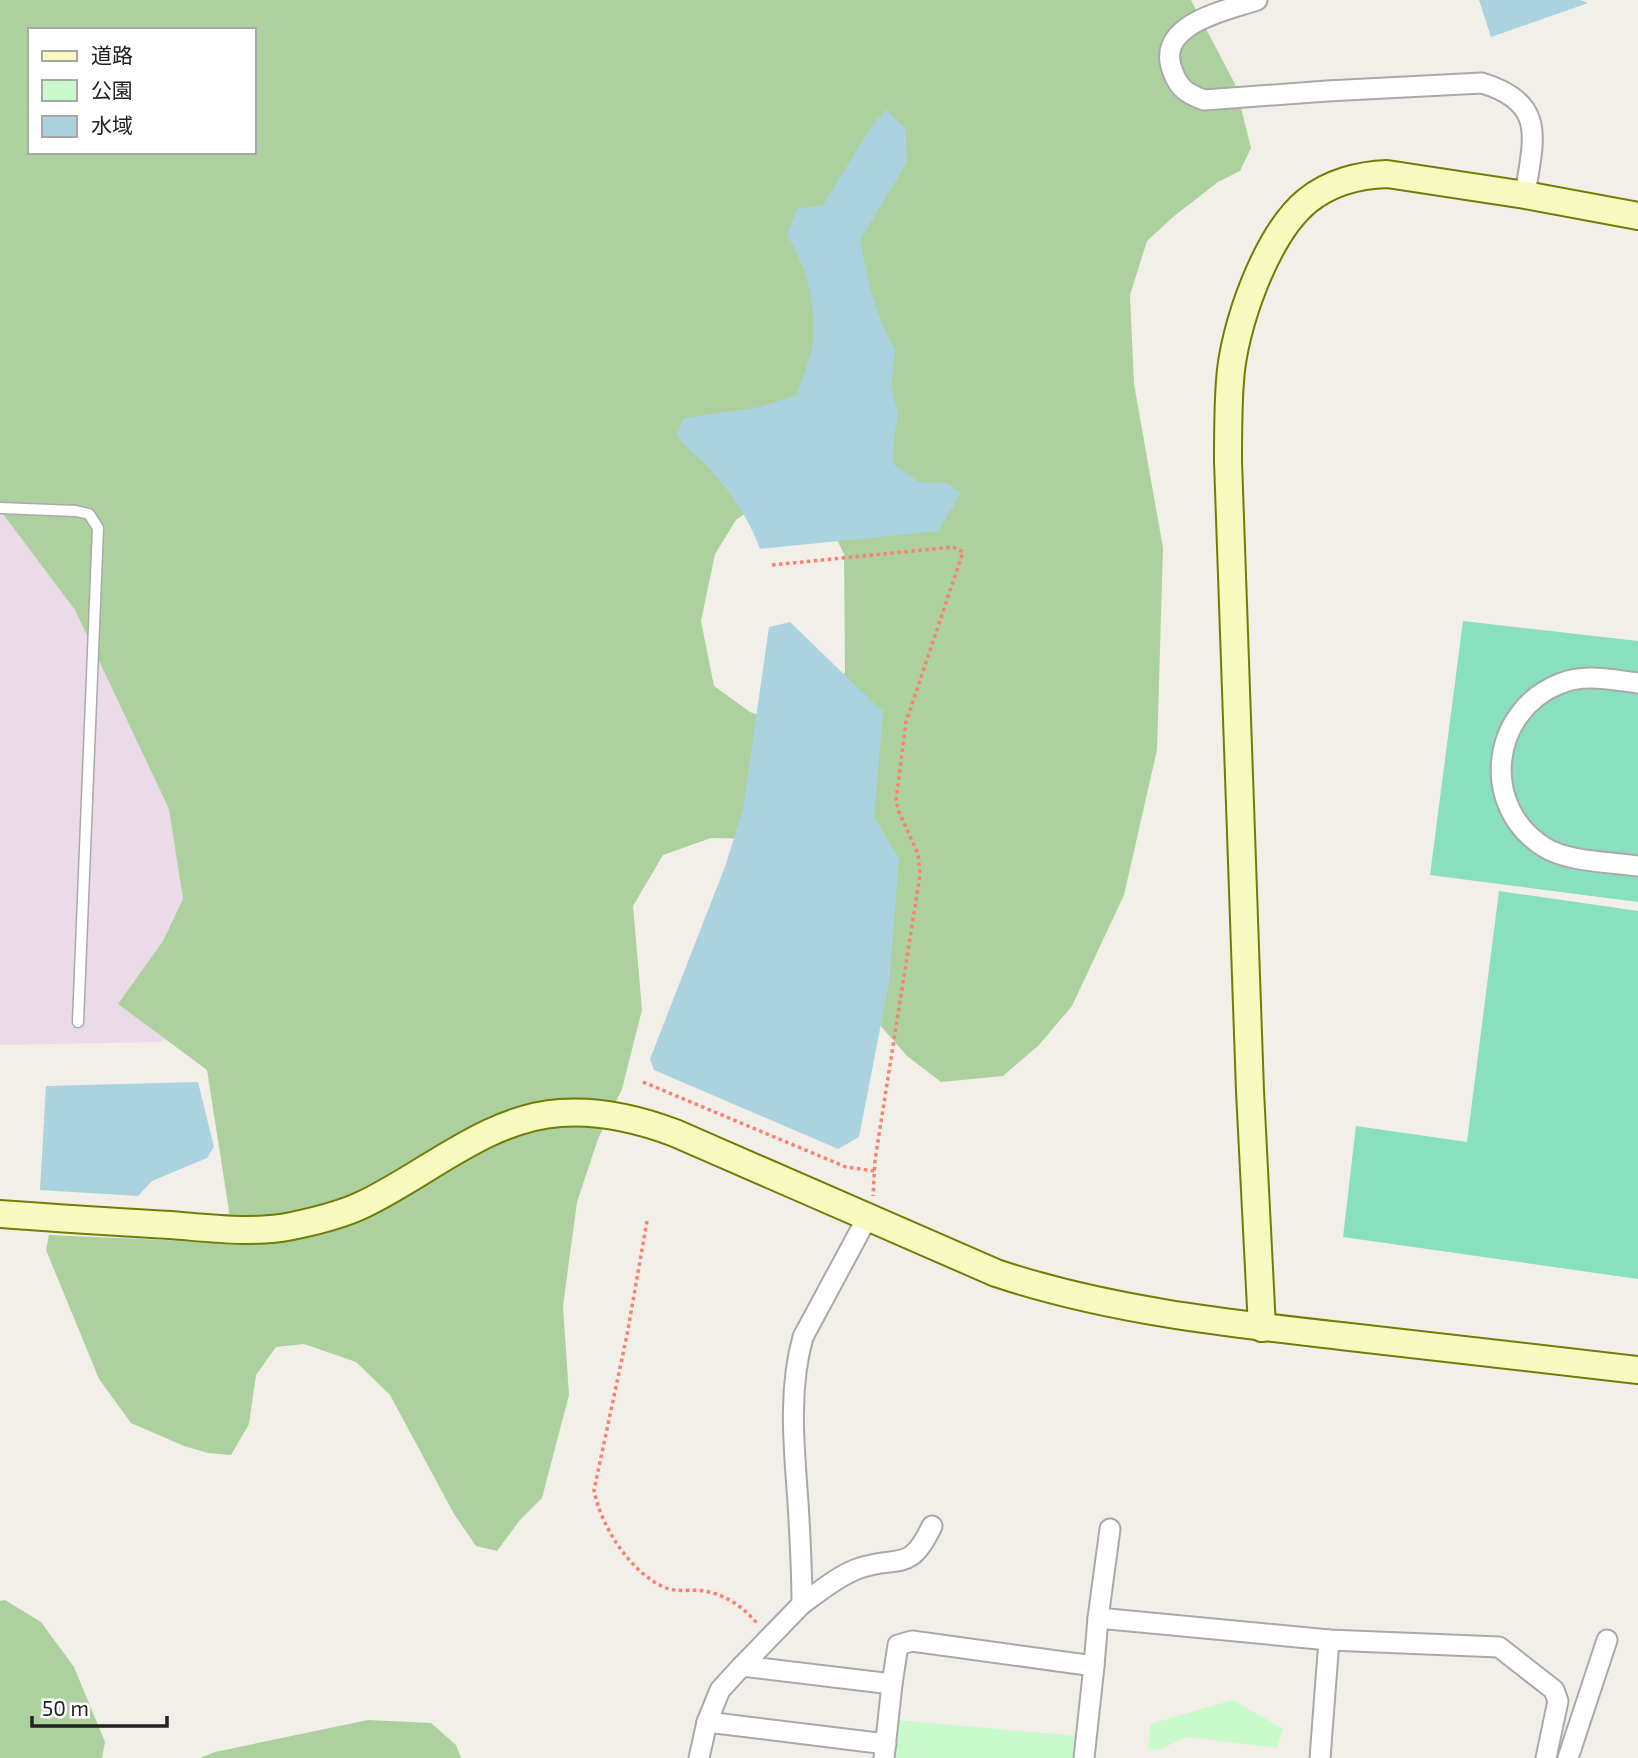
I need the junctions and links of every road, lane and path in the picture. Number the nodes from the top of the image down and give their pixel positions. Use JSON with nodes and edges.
{"nodes":[{"id":1,"x":1257,"y":0,"type":"edge"},
{"id":2,"x":1525,"y":195,"type":"junction"},
{"id":3,"x":1638,"y":216,"type":"edge"},
{"id":4,"x":0,"y":508,"type":"edge"},
{"id":5,"x":772,"y":565,"type":"dead end"},
{"id":6,"x":1638,"y":683,"type":"edge"},
{"id":7,"x":1638,"y":866,"type":"edge"},
{"id":8,"x":78,"y":1022,"type":"dead end"},
{"id":9,"x":643,"y":1082,"type":"dead end"},
{"id":10,"x":874,"y":1171,"type":"junction"},
{"id":11,"x":0,"y":1214,"type":"edge"},
{"id":12,"x":867,"y":1218,"type":"junction"},
{"id":13,"x":647,"y":1221,"type":"dead end"},
{"id":14,"x":1262,"y":1328,"type":"junction"},
{"id":15,"x":1638,"y":1370,"type":"edge"},
{"id":16,"x":932,"y":1526,"type":"dead end"},
{"id":17,"x":1110,"y":1529,"type":"dead end"},
{"id":18,"x":802,"y":1604,"type":"junction"},
{"id":19,"x":1098,"y":1618,"type":"junction"},
{"id":20,"x":770,"y":1635,"type":"junction"},
{"id":21,"x":1329,"y":1640,"type":"junction"},
{"id":22,"x":1607,"y":1640,"type":"dead end"},
{"id":23,"x":742,"y":1666,"type":"junction"},
{"id":24,"x":1094,"y":1666,"type":"junction"},
{"id":25,"x":892,"y":1684,"type":"junction"},
{"id":26,"x":707,"y":1722,"type":"junction"},
{"id":27,"x":885,"y":1751,"type":"edge"},
{"id":28,"x":699,"y":1758,"type":"edge"},
{"id":29,"x":1084,"y":1758,"type":"edge"},
{"id":30,"x":1320,"y":1758,"type":"edge"},
{"id":31,"x":1546,"y":1758,"type":"edge"},
{"id":32,"x":1568,"y":1758,"type":"edge"}],
"edges":[{"from":1,"to":2,"type":"street"},
{"from":2,"to":3,"type":"street"},
{"from":2,"to":14,"type":"street"},
{"from":4,"to":8,"type":"lane"},
{"from":5,"to":10,"type":"path"},
{"from":6,"to":7,"type":"street"},
{"from":9,"to":10,"type":"path"},
{"from":10,"to":12,"type":"path"},
{"from":11,"to":12,"type":"street"},
{"from":12,"to":14,"type":"street"},
{"from":12,"to":18,"type":"street"},
{"from":13,"to":20,"type":"path"},
{"from":14,"to":15,"type":"street"},
{"from":16,"to":18,"type":"street"},
{"from":17,"to":19,"type":"street"},
{"from":18,"to":20,"type":"street"},
{"from":19,"to":21,"type":"street"},
{"from":19,"to":24,"type":"street"},
{"from":20,"to":23,"type":"street"},
{"from":21,"to":30,"type":"street"},
{"from":21,"to":31,"type":"street"},
{"from":22,"to":32,"type":"street"},
{"from":23,"to":25,"type":"street"},
{"from":23,"to":26,"type":"street"},
{"from":24,"to":25,"type":"street"},
{"from":24,"to":29,"type":"street"},
{"from":25,"to":27,"type":"street"},
{"from":26,"to":27,"type":"street"},
{"from":26,"to":28,"type":"street"}]}
